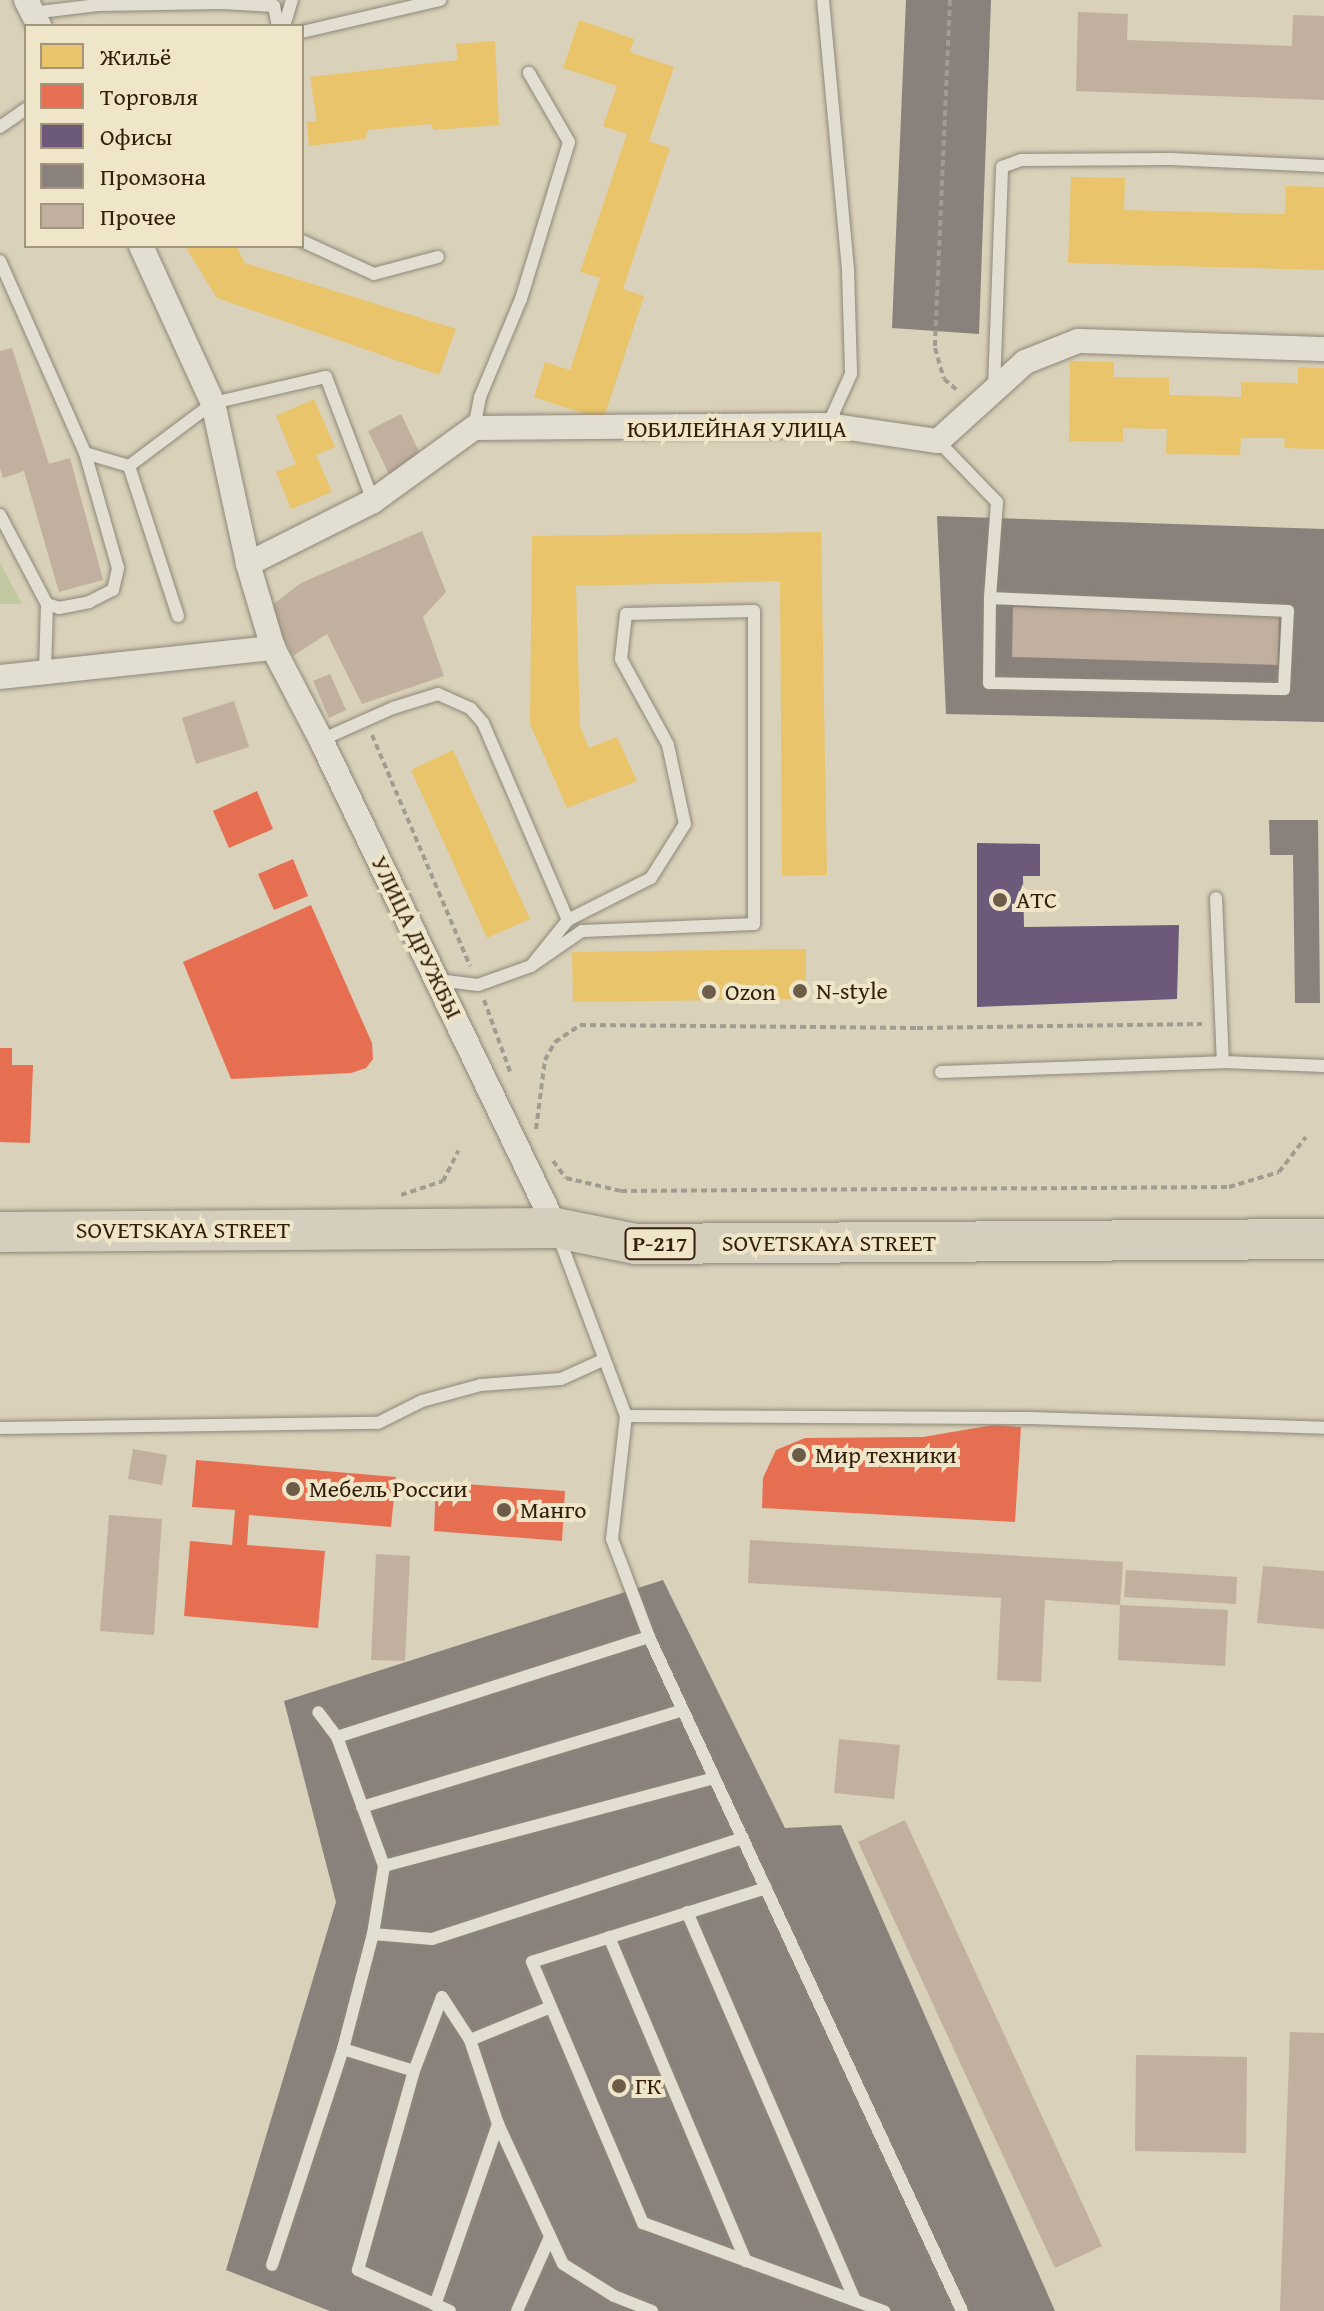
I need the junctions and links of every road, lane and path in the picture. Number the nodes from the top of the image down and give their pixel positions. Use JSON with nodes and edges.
{"nodes":[{"id":1,"x":292,"y":0,"type":"edge"},
{"id":2,"x":440,"y":0,"type":"edge"},
{"id":3,"x":823,"y":0,"type":"edge"},
{"id":4,"x":950,"y":0,"type":"edge"},
{"id":5,"x":32,"y":13,"type":"edge"},
{"id":6,"x":280,"y":24,"type":"edge"},
{"id":7,"x":282,"y":24,"type":"edge"},
{"id":8,"x":304,"y":32,"type":"edge"},
{"id":9,"x":529,"y":73,"type":"dead end"},
{"id":10,"x":24,"y":110,"type":"edge"},
{"id":11,"x":0,"y":127,"type":"edge"},
{"id":12,"x":1324,"y":166,"type":"edge"},
{"id":13,"x":304,"y":242,"type":"edge"},
{"id":14,"x":142,"y":248,"type":"edge"},
{"id":15,"x":438,"y":257,"type":"dead end"},
{"id":16,"x":0,"y":261,"type":"edge"},
{"id":17,"x":1324,"y":349,"type":"edge"},
{"id":18,"x":986,"y":400,"type":"junction"},
{"id":19,"x":213,"y":403,"type":"junction"},
{"id":20,"x":828,"y":425,"type":"junction"},
{"id":21,"x":474,"y":428,"type":"junction"},
{"id":22,"x":938,"y":441,"type":"junction"},
{"id":23,"x":85,"y":453,"type":"junction"},
{"id":24,"x":129,"y":466,"type":"junction"},
{"id":25,"x":373,"y":501,"type":"junction"},
{"id":26,"x":0,"y":515,"type":"edge"},
{"id":27,"x":248,"y":564,"type":"junction"},
{"id":28,"x":990,"y":598,"type":"junction"},
{"id":29,"x":47,"y":604,"type":"junction"},
{"id":30,"x":178,"y":616,"type":"dead end"},
{"id":31,"x":273,"y":648,"type":"junction"},
{"id":32,"x":45,"y":672,"type":"junction"},
{"id":33,"x":0,"y":677,"type":"edge"},
{"id":34,"x":321,"y":740,"type":"junction"},
{"id":35,"x":1216,"y":898,"type":"dead end"},
{"id":36,"x":568,"y":920,"type":"junction"},
{"id":37,"x":531,"y":966,"type":"junction"},
{"id":38,"x":438,"y":980,"type":"junction"},
{"id":39,"x":1221,"y":1023,"type":"junction"},
{"id":40,"x":1223,"y":1062,"type":"junction"},
{"id":41,"x":1324,"y":1066,"type":"edge"},
{"id":42,"x":941,"y":1072,"type":"dead end"},
{"id":43,"x":535,"y":1137,"type":"dead end"},
{"id":44,"x":1306,"y":1137,"type":"dead end"},
{"id":45,"x":458,"y":1151,"type":"dead end"},
{"id":46,"x":621,"y":1191,"type":"dead end"},
{"id":47,"x":389,"y":1195,"type":"dead end"},
{"id":48,"x":556,"y":1228,"type":"junction"},
{"id":49,"x":0,"y":1232,"type":"edge"},
{"id":50,"x":1323,"y":1236,"type":"edge"},
{"id":51,"x":603,"y":1360,"type":"junction"},
{"id":52,"x":626,"y":1416,"type":"junction"},
{"id":53,"x":0,"y":1428,"type":"edge"},
{"id":54,"x":1324,"y":1428,"type":"edge"},
{"id":55,"x":649,"y":1637,"type":"junction"},
{"id":56,"x":683,"y":1710,"type":"junction"},
{"id":57,"x":318,"y":1712,"type":"dead end"},
{"id":58,"x":337,"y":1737,"type":"junction"},
{"id":59,"x":715,"y":1778,"type":"junction"},
{"id":60,"x":362,"y":1807,"type":"junction"},
{"id":61,"x":743,"y":1838,"type":"junction"},
{"id":62,"x":384,"y":1866,"type":"junction"},
{"id":63,"x":766,"y":1888,"type":"junction"},
{"id":64,"x":687,"y":1912,"type":"junction"},
{"id":65,"x":373,"y":1934,"type":"junction"},
{"id":66,"x":609,"y":1937,"type":"junction"},
{"id":67,"x":551,"y":2007,"type":"junction"},
{"id":68,"x":470,"y":2040,"type":"junction"},
{"id":69,"x":343,"y":2049,"type":"junction"},
{"id":70,"x":414,"y":2071,"type":"junction"},
{"id":71,"x":498,"y":2124,"type":"junction"},
{"id":72,"x":550,"y":2237,"type":"junction"},
{"id":73,"x":746,"y":2261,"type":"junction"},
{"id":74,"x":272,"y":2265,"type":"dead end"},
{"id":75,"x":855,"y":2300,"type":"junction"},
{"id":76,"x":435,"y":2305,"type":"junction"},
{"id":77,"x":450,"y":2311,"type":"edge"},
{"id":78,"x":517,"y":2311,"type":"edge"},
{"id":79,"x":652,"y":2311,"type":"edge"},
{"id":80,"x":884,"y":2311,"type":"edge"},
{"id":81,"x":962,"y":2311,"type":"edge"}],
"edges":[{"from":1,"to":7,"type":"lane"},
{"from":2,"to":8,"type":"lane"},
{"from":3,"to":20,"type":"lane"},
{"from":4,"to":18,"type":"path"},
{"from":5,"to":6,"type":"lane"},
{"from":9,"to":21,"type":"lane"},
{"from":10,"to":11,"type":"lane"},
{"from":12,"to":18,"type":"lane"},
{"from":13,"to":15,"type":"lane"},
{"from":14,"to":19,"type":"street","name":"УЛИЦА ДРУЖБЫ"},
{"from":16,"to":23,"type":"lane"},
{"from":17,"to":18,"type":"street"},
{"from":18,"to":22,"type":"street"},
{"from":19,"to":24,"type":"lane"},
{"from":19,"to":25,"type":"lane"},
{"from":19,"to":27,"type":"street","name":"УЛИЦА ДРУЖБЫ"},
{"from":20,"to":21,"type":"street","name":"ЮБИЛЕЙНАЯ УЛИЦА"},
{"from":20,"to":22,"type":"street","name":"ЮБИЛЕЙНАЯ УЛИЦА"},
{"from":21,"to":25,"type":"street"},
{"from":22,"to":28,"type":"lane"},
{"from":23,"to":24,"type":"lane"},
{"from":23,"to":29,"type":"lane"},
{"from":24,"to":30,"type":"lane"},
{"from":25,"to":27,"type":"street"},
{"from":26,"to":29,"type":"lane"},
{"from":27,"to":31,"type":"street","name":"УЛИЦА ДРУЖБЫ"},
{"from":28,"to":28,"type":"lane"},
{"from":29,"to":32,"type":"lane"},
{"from":31,"to":32,"type":"street"},
{"from":31,"to":34,"type":"street","name":"УЛИЦА ДРУЖБЫ"},
{"from":32,"to":33,"type":"street"},
{"from":34,"to":36,"type":"lane"},
{"from":34,"to":38,"type":"street","name":"УЛИЦА ДРУЖБЫ"},
{"from":35,"to":39,"type":"lane"},
{"from":36,"to":37,"type":"lane"},
{"from":36,"to":37,"type":"lane"},
{"from":37,"to":38,"type":"lane"},
{"from":38,"to":48,"type":"street","name":"УЛИЦА ДРУЖБЫ"},
{"from":39,"to":40,"type":"lane"},
{"from":39,"to":43,"type":"path"},
{"from":40,"to":41,"type":"lane"},
{"from":40,"to":42,"type":"lane"},
{"from":44,"to":46,"type":"path"},
{"from":45,"to":47,"type":"path"},
{"from":48,"to":49,"type":"highway","name":"SOVETSKAYA STREET","number":"Р-217"},
{"from":48,"to":50,"type":"highway","name":"SOVETSKAYA STREET","number":"Р-217"},
{"from":48,"to":51,"type":"lane"},
{"from":51,"to":52,"type":"lane"},
{"from":51,"to":53,"type":"lane"},
{"from":52,"to":54,"type":"lane"},
{"from":52,"to":55,"type":"lane"},
{"from":55,"to":56,"type":"lane"},
{"from":55,"to":58,"type":"lane"},
{"from":56,"to":59,"type":"lane"},
{"from":56,"to":60,"type":"lane"},
{"from":57,"to":58,"type":"lane"},
{"from":58,"to":60,"type":"lane"},
{"from":59,"to":61,"type":"lane"},
{"from":59,"to":62,"type":"lane"},
{"from":60,"to":62,"type":"lane"},
{"from":61,"to":63,"type":"lane"},
{"from":61,"to":65,"type":"lane"},
{"from":62,"to":65,"type":"lane"},
{"from":63,"to":64,"type":"lane"},
{"from":63,"to":81,"type":"lane"},
{"from":64,"to":66,"type":"lane"},
{"from":64,"to":75,"type":"lane"},
{"from":65,"to":69,"type":"lane"},
{"from":66,"to":67,"type":"lane"},
{"from":66,"to":73,"type":"lane"},
{"from":67,"to":68,"type":"lane"},
{"from":67,"to":73,"type":"lane"},
{"from":68,"to":70,"type":"lane"},
{"from":68,"to":71,"type":"lane"},
{"from":69,"to":70,"type":"lane"},
{"from":69,"to":74,"type":"lane"},
{"from":70,"to":76,"type":"lane"},
{"from":71,"to":72,"type":"lane"},
{"from":71,"to":76,"type":"lane"},
{"from":72,"to":78,"type":"lane"},
{"from":72,"to":79,"type":"lane"},
{"from":73,"to":75,"type":"lane"},
{"from":75,"to":80,"type":"lane"},
{"from":76,"to":77,"type":"lane"}]}
